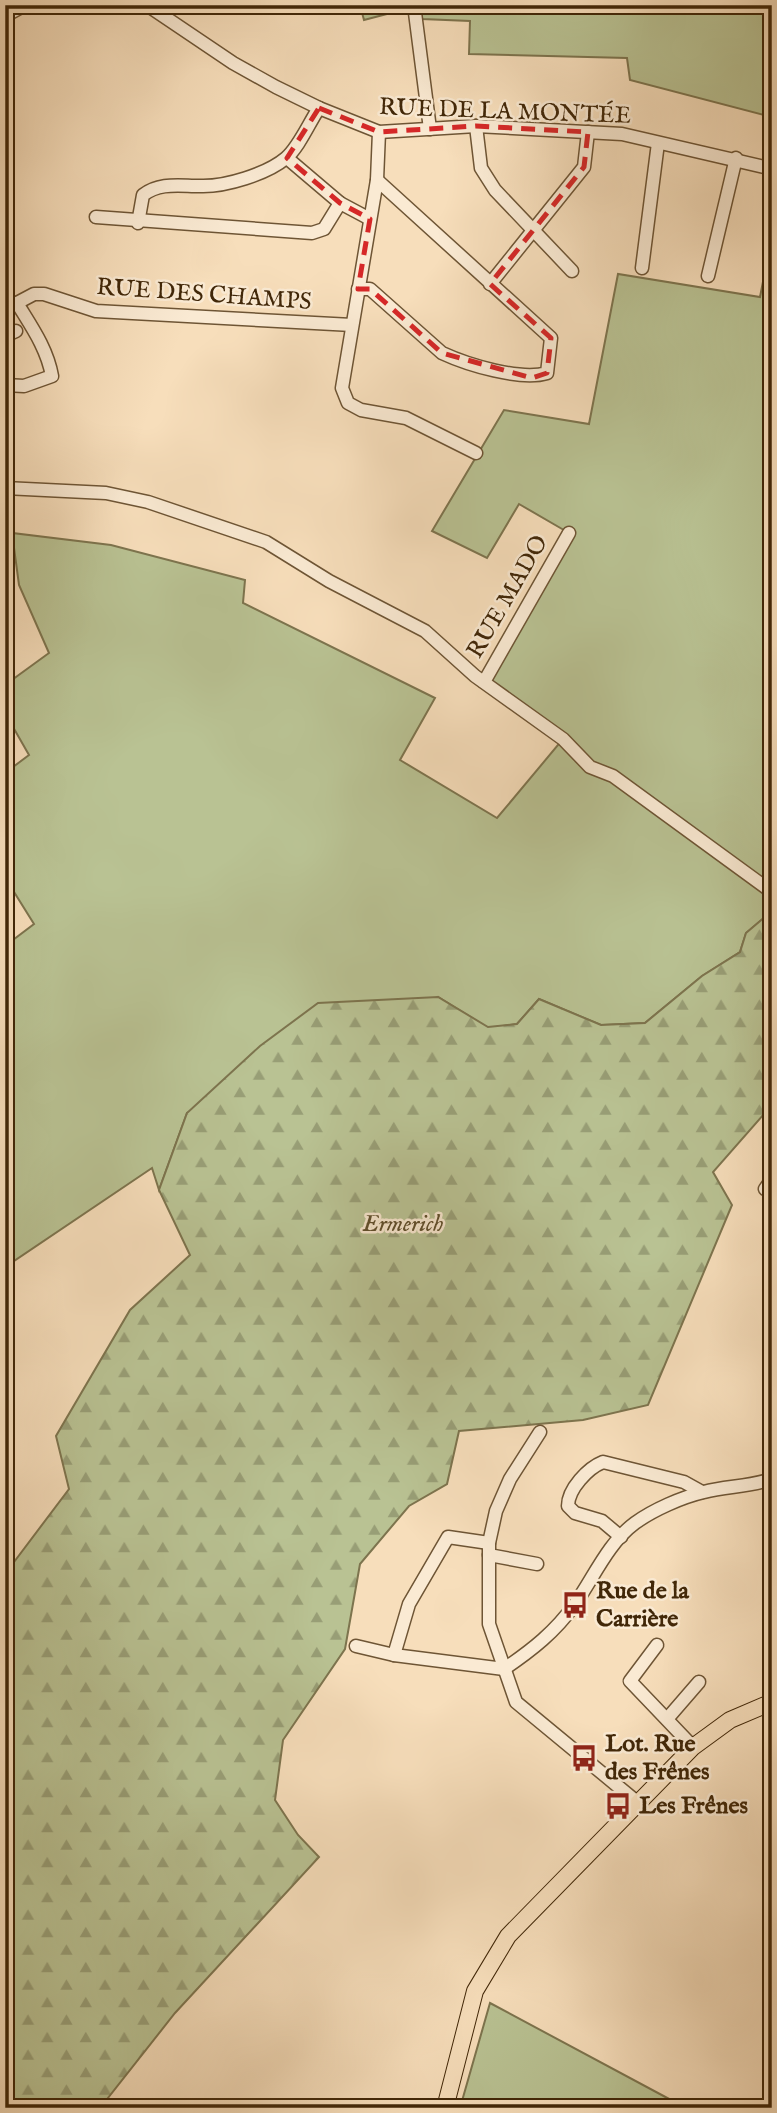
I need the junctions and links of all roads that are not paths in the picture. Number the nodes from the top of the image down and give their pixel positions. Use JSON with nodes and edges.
{"nodes":[{"id":1,"x":25,"y":5,"type":"edge"},
{"id":2,"x":146,"y":5,"type":"edge"},
{"id":3,"x":414,"y":5,"type":"edge"},
{"id":4,"x":5,"y":16,"type":"edge"},
{"id":5,"x":319,"y":108,"type":"junction"},
{"id":6,"x":476,"y":127,"type":"junction"},
{"id":7,"x":430,"y":129,"type":"junction"},
{"id":8,"x":379,"y":132,"type":"junction"},
{"id":9,"x":588,"y":132,"type":"junction"},
{"id":10,"x":658,"y":143,"type":"junction"},
{"id":11,"x":287,"y":158,"type":"junction"},
{"id":12,"x":736,"y":158,"type":"junction"},
{"id":13,"x":764,"y":167,"type":"dead end"},
{"id":14,"x":377,"y":180,"type":"junction"},
{"id":15,"x":340,"y":203,"type":"junction"},
{"id":16,"x":96,"y":217,"type":"dead end"},
{"id":17,"x":370,"y":219,"type":"junction"},
{"id":18,"x":138,"y":223,"type":"junction"},
{"id":19,"x":534,"y":231,"type":"junction"},
{"id":20,"x":642,"y":268,"type":"dead end"},
{"id":21,"x":572,"y":271,"type":"dead end"},
{"id":22,"x":708,"y":276,"type":"dead end"},
{"id":23,"x":490,"y":284,"type":"junction"},
{"id":24,"x":358,"y":289,"type":"junction"},
{"id":25,"x":11,"y":304,"type":"edge"},
{"id":26,"x":352,"y":325,"type":"junction"},
{"id":27,"x":5,"y":385,"type":"edge"},
{"id":28,"x":476,"y":453,"type":"dead end"},
{"id":29,"x":5,"y":488,"type":"edge"},
{"id":30,"x":569,"y":533,"type":"dead end"},
{"id":31,"x":484,"y":682,"type":"junction"},
{"id":32,"x":772,"y":892,"type":"edge"},
{"id":33,"x":540,"y":1432,"type":"dead end"},
{"id":34,"x":772,"y":1479,"type":"edge"},
{"id":35,"x":702,"y":1492,"type":"junction"},
{"id":36,"x":621,"y":1537,"type":"junction"},
{"id":37,"x":489,"y":1549,"type":"junction"},
{"id":38,"x":537,"y":1563,"type":"dead end"},
{"id":39,"x":657,"y":1645,"type":"dead end"},
{"id":40,"x":356,"y":1646,"type":"dead end"},
{"id":41,"x":394,"y":1655,"type":"junction"},
{"id":42,"x":505,"y":1669,"type":"junction"},
{"id":43,"x":699,"y":1682,"type":"dead end"},
{"id":44,"x":772,"y":1702,"type":"edge"},
{"id":45,"x":667,"y":1718,"type":"junction"},
{"id":46,"x":693,"y":1746,"type":"junction"},
{"id":47,"x":637,"y":1802,"type":"junction"},
{"id":48,"x":445,"y":2108,"type":"edge"}],
"edges":[{"from":1,"to":4,"type":"street"},
{"from":2,"to":5,"type":"street","name":"RUE DE LA MONTÉE"},
{"from":3,"to":7,"type":"street"},
{"from":5,"to":8,"type":"street","name":"RUE DE LA MONTÉE"},
{"from":5,"to":11,"type":"street"},
{"from":6,"to":7,"type":"street","name":"RUE DE LA MONTÉE"},
{"from":6,"to":9,"type":"street","name":"RUE DE LA MONTÉE"},
{"from":6,"to":19,"type":"street"},
{"from":7,"to":8,"type":"street","name":"RUE DE LA MONTÉE"},
{"from":8,"to":14,"type":"street"},
{"from":9,"to":10,"type":"street","name":"RUE DE LA MONTÉE"},
{"from":9,"to":19,"type":"street"},
{"from":10,"to":12,"type":"street","name":"RUE DE LA MONTÉE"},
{"from":10,"to":20,"type":"street"},
{"from":11,"to":15,"type":"street"},
{"from":11,"to":18,"type":"street"},
{"from":12,"to":13,"type":"street","name":"RUE DE LA MONTÉE"},
{"from":12,"to":22,"type":"street"},
{"from":14,"to":17,"type":"street"},
{"from":14,"to":23,"type":"street"},
{"from":15,"to":17,"type":"street"},
{"from":15,"to":18,"type":"street"},
{"from":16,"to":18,"type":"street"},
{"from":17,"to":24,"type":"street"},
{"from":19,"to":21,"type":"street"},
{"from":19,"to":23,"type":"street"},
{"from":23,"to":24,"type":"street"},
{"from":24,"to":26,"type":"street"},
{"from":25,"to":26,"type":"street","name":"RUE DES CHAMPS"},
{"from":25,"to":27,"type":"street"},
{"from":26,"to":28,"type":"street"},
{"from":29,"to":31,"type":"street"},
{"from":30,"to":31,"type":"street","name":"RUE MADO"},
{"from":31,"to":32,"type":"street"},
{"from":33,"to":37,"type":"street"},
{"from":34,"to":35,"type":"street"},
{"from":35,"to":36,"type":"street"},
{"from":35,"to":36,"type":"street"},
{"from":36,"to":42,"type":"street"},
{"from":37,"to":38,"type":"street"},
{"from":37,"to":41,"type":"street"},
{"from":37,"to":42,"type":"street"},
{"from":39,"to":45,"type":"street"},
{"from":40,"to":41,"type":"street"},
{"from":41,"to":42,"type":"street"},
{"from":42,"to":47,"type":"street"},
{"from":43,"to":45,"type":"street"},
{"from":44,"to":46,"type":"main road"},
{"from":45,"to":46,"type":"street"},
{"from":46,"to":47,"type":"main road"},
{"from":47,"to":48,"type":"main road"}]}
